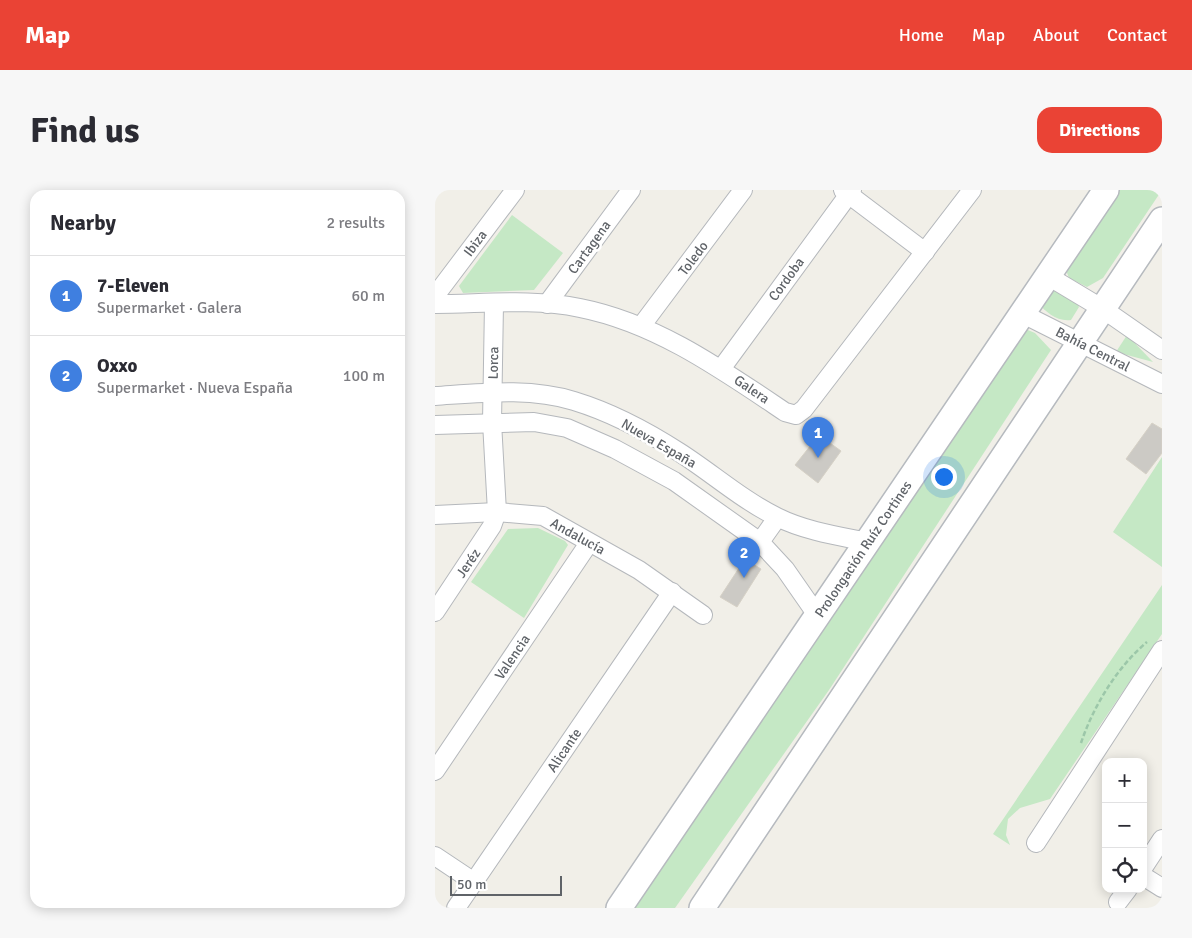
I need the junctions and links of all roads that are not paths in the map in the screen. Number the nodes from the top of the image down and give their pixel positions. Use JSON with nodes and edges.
{"nodes":[{"id":1,"x":515,"y":190,"type":"edge"},
{"id":2,"x":631,"y":190,"type":"edge"},
{"id":3,"x":743,"y":190,"type":"edge"},
{"id":4,"x":972,"y":190,"type":"edge"},
{"id":5,"x":1106,"y":190,"type":"edge"},
{"id":6,"x":848,"y":191,"type":"edge"},
{"id":7,"x":1162,"y":220,"type":"edge"},
{"id":8,"x":925,"y":252,"type":"junction"},
{"id":9,"x":1048,"y":276,"type":"junction"},
{"id":10,"x":435,"y":296,"type":"edge"},
{"id":11,"x":435,"y":304,"type":"edge"},
{"id":12,"x":494,"y":304,"type":"junction"},
{"id":13,"x":547,"y":304,"type":"junction"},
{"id":14,"x":1103,"y":309,"type":"junction"},
{"id":15,"x":1023,"y":314,"type":"junction"},
{"id":16,"x":642,"y":326,"type":"junction"},
{"id":17,"x":1080,"y":343,"type":"junction"},
{"id":18,"x":1162,"y":350,"type":"edge"},
{"id":19,"x":721,"y":369,"type":"junction"},
{"id":20,"x":1162,"y":384,"type":"edge"},
{"id":21,"x":492,"y":393,"type":"junction"},
{"id":22,"x":435,"y":396,"type":"edge"},
{"id":23,"x":492,"y":422,"type":"junction"},
{"id":24,"x":435,"y":425,"type":"edge"},
{"id":25,"x":497,"y":512,"type":"junction"},
{"id":26,"x":435,"y":515,"type":"edge"},
{"id":27,"x":777,"y":518,"type":"junction"},
{"id":28,"x":760,"y":542,"type":"junction"},
{"id":29,"x":868,"y":542,"type":"junction"},
{"id":30,"x":589,"y":543,"type":"junction"},
{"id":31,"x":672,"y":592,"type":"junction"},
{"id":32,"x":435,"y":612,"type":"edge"},
{"id":33,"x":703,"y":615,"type":"dead end"},
{"id":34,"x":817,"y":615,"type":"junction"},
{"id":35,"x":1155,"y":646,"type":"edge"},
{"id":36,"x":435,"y":771,"type":"edge"},
{"id":37,"x":1162,"y":839,"type":"edge"},
{"id":38,"x":1036,"y":843,"type":"dead end"},
{"id":39,"x":435,"y":856,"type":"edge"},
{"id":40,"x":1147,"y":862,"type":"edge"},
{"id":41,"x":1147,"y":879,"type":"edge"},
{"id":42,"x":474,"y":882,"type":"junction"},
{"id":43,"x":1162,"y":888,"type":"edge"},
{"id":44,"x":457,"y":908,"type":"edge"},
{"id":45,"x":619,"y":908,"type":"edge"},
{"id":46,"x":702,"y":908,"type":"edge"}],
"edges":[{"from":1,"to":10,"type":"street","name":"Ibiza"},
{"from":2,"to":13,"type":"street","name":"Cartagena"},
{"from":3,"to":16,"type":"street","name":"Toledo"},
{"from":4,"to":8,"type":"street","name":"Galera"},
{"from":5,"to":9,"type":"main road","name":"Prolongación Ruíz Cortines"},
{"from":6,"to":8,"type":"street"},
{"from":6,"to":19,"type":"street","name":"Cordoba"},
{"from":7,"to":14,"type":"main road"},
{"from":8,"to":19,"type":"street","name":"Galera"},
{"from":9,"to":14,"type":"street"},
{"from":9,"to":15,"type":"main road","name":"Prolongación Ruíz Cortines"},
{"from":11,"to":12,"type":"street","name":"Galera"},
{"from":12,"to":13,"type":"street","name":"Galera"},
{"from":12,"to":21,"type":"street","name":"Lorca"},
{"from":13,"to":16,"type":"street","name":"Galera"},
{"from":14,"to":17,"type":"main road"},
{"from":14,"to":18,"type":"street"},
{"from":15,"to":17,"type":"street","name":"Bahía Central"},
{"from":15,"to":29,"type":"main road","name":"Prolongación Ruíz Cortines"},
{"from":16,"to":19,"type":"street","name":"Galera"},
{"from":17,"to":20,"type":"street","name":"Bahía Central"},
{"from":17,"to":46,"type":"main road"},
{"from":21,"to":22,"type":"street","name":"Nueva España"},
{"from":21,"to":23,"type":"street","name":"Lorca"},
{"from":21,"to":27,"type":"street","name":"Nueva España"},
{"from":23,"to":24,"type":"street","name":"Nueva España"},
{"from":23,"to":25,"type":"street","name":"Lorca"},
{"from":23,"to":28,"type":"street","name":"Nueva España"},
{"from":25,"to":26,"type":"street","name":"Andalucía"},
{"from":25,"to":30,"type":"street","name":"Andalucía"},
{"from":25,"to":32,"type":"street","name":"Jeréz"},
{"from":27,"to":28,"type":"street"},
{"from":27,"to":29,"type":"street","name":"Nueva España"},
{"from":28,"to":34,"type":"street","name":"Nueva España"},
{"from":29,"to":34,"type":"main road","name":"Prolongación Ruíz Cortines"},
{"from":30,"to":31,"type":"street","name":"Andalucía"},
{"from":30,"to":36,"type":"street","name":"Valencia"},
{"from":31,"to":33,"type":"street","name":"Andalucía"},
{"from":31,"to":42,"type":"street","name":"Alicante"},
{"from":34,"to":45,"type":"main road","name":"Prolongación Ruíz Cortines"},
{"from":35,"to":38,"type":"street"},
{"from":37,"to":40,"type":"street"},
{"from":39,"to":42,"type":"street"},
{"from":41,"to":43,"type":"street"},
{"from":42,"to":44,"type":"street","name":"Alicante"}]}
